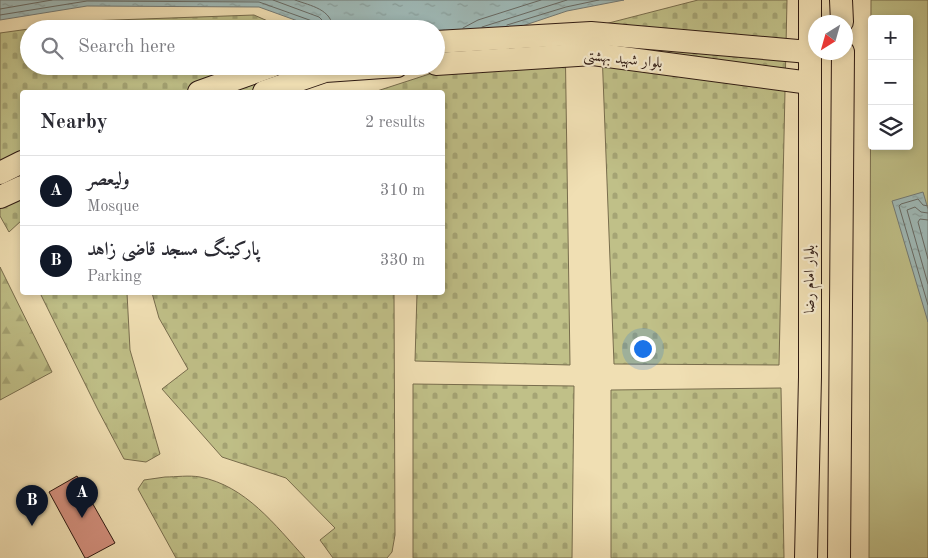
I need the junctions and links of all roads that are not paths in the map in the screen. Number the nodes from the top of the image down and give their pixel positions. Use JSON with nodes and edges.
{"nodes":[{"id":1,"x":810,"y":0,"type":"edge"},
{"id":2,"x":841,"y":0,"type":"edge"},
{"id":3,"x":810,"y":15,"type":"edge"},
{"id":4,"x":842,"y":15,"type":"edge"},
{"id":5,"x":445,"y":41,"type":"edge"},
{"id":6,"x":808,"y":52,"type":"edge"},
{"id":7,"x":809,"y":60,"type":"edge"},
{"id":8,"x":843,"y":60,"type":"edge"},
{"id":9,"x":445,"y":63,"type":"edge"},
{"id":10,"x":247,"y":75,"type":"edge"},
{"id":11,"x":313,"y":75,"type":"edge"},
{"id":12,"x":810,"y":83,"type":"junction"},
{"id":13,"x":205,"y":90,"type":"edge"},
{"id":14,"x":270,"y":90,"type":"edge"},
{"id":15,"x":20,"y":163,"type":"edge"},
{"id":16,"x":0,"y":173,"type":"edge"},
{"id":17,"x":20,"y":188,"type":"edge"},
{"id":18,"x":0,"y":198,"type":"edge"},
{"id":19,"x":806,"y":558,"type":"edge"},
{"id":20,"x":839,"y":558,"type":"edge"}],
"edges":[{"from":1,"to":3,"type":"main road","name":"بلوار امام رضا"},
{"from":2,"to":4,"type":"main road"},
{"from":5,"to":6,"type":"main road","name":"بلوار شهید بهشتی"},
{"from":7,"to":12,"type":"main road","name":"بلوار امام رضا"},
{"from":8,"to":20,"type":"main road"},
{"from":9,"to":12,"type":"main road","name":"بلوار شهید بهشتی"},
{"from":10,"to":13,"type":"main road"},
{"from":11,"to":14,"type":"main road"},
{"from":12,"to":19,"type":"main road","name":"بلوار امام رضا"},
{"from":15,"to":16,"type":"main road"},
{"from":17,"to":18,"type":"main road"}]}
